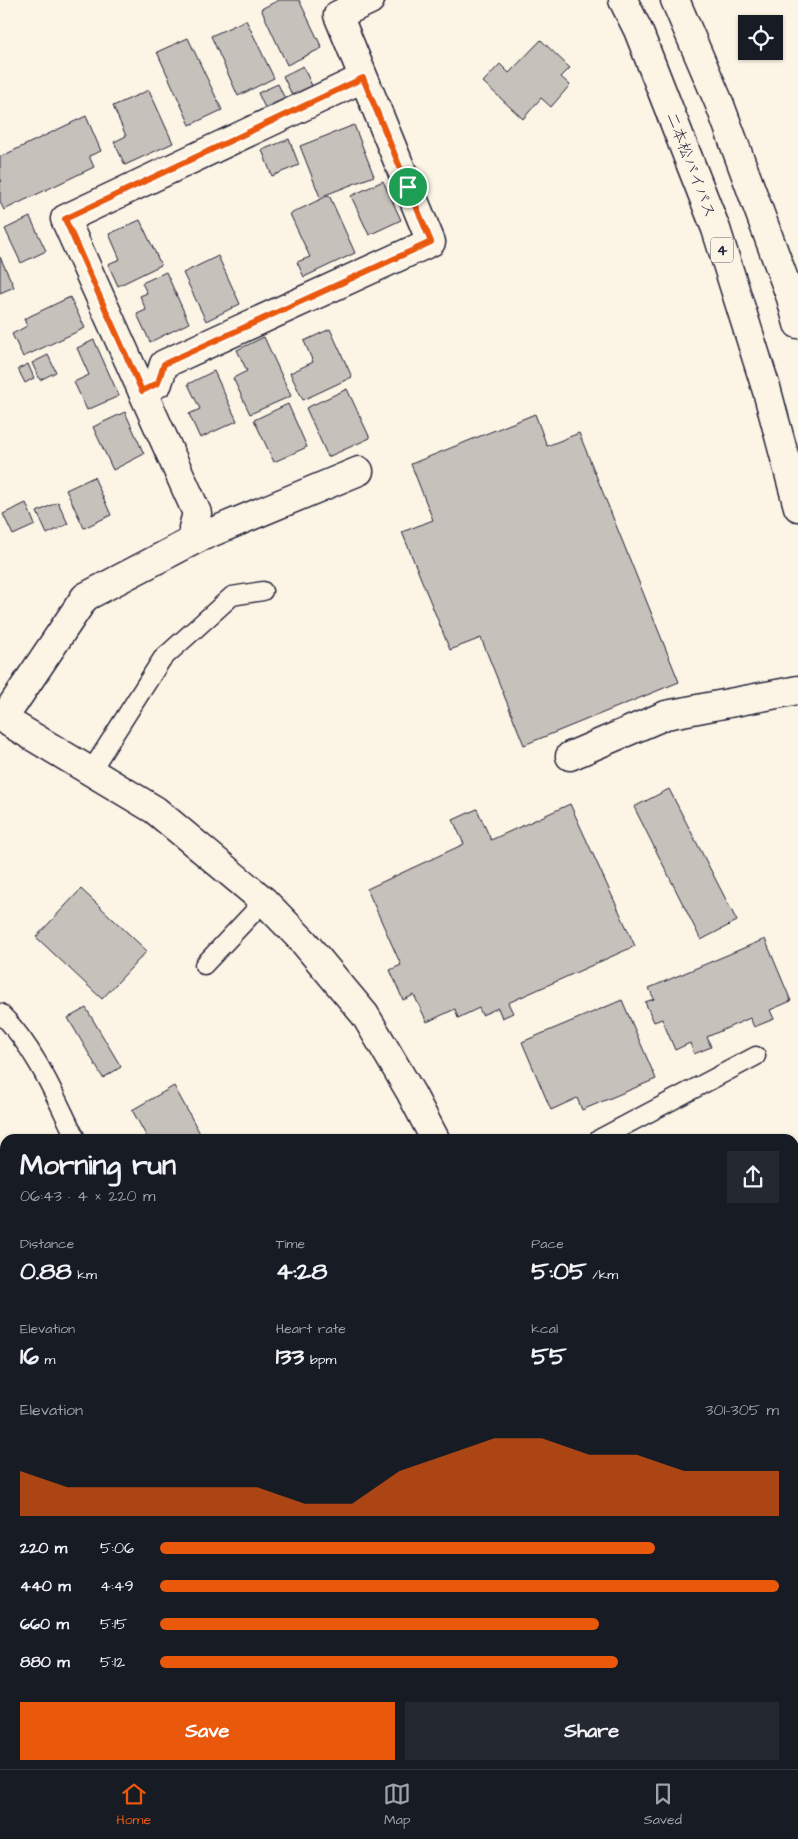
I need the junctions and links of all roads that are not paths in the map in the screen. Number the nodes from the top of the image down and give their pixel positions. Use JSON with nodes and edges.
{"nodes":[{"id":1,"x":370,"y":0,"type":"edge"},
{"id":2,"x":623,"y":0,"type":"edge"},
{"id":3,"x":675,"y":0,"type":"edge"},
{"id":4,"x":363,"y":78,"type":"junction"},
{"id":5,"x":798,"y":324,"type":"edge"},
{"id":6,"x":142,"y":391,"type":"junction"},
{"id":7,"x":359,"y":471,"type":"dead end"},
{"id":8,"x":798,"y":507,"type":"edge"},
{"id":9,"x":198,"y":538,"type":"junction"},
{"id":10,"x":263,"y":591,"type":"dead end"},
{"id":11,"x":798,"y":690,"type":"edge"},
{"id":12,"x":1,"y":720,"type":"edge"},
{"id":13,"x":570,"y":756,"type":"dead end"},
{"id":14,"x":91,"y":771,"type":"junction"},
{"id":15,"x":264,"y":901,"type":"junction"},
{"id":16,"x":204,"y":965,"type":"dead end"},
{"id":17,"x":0,"y":1013,"type":"edge"},
{"id":18,"x":756,"y":1056,"type":"dead end"},
{"id":19,"x":74,"y":1134,"type":"edge"},
{"id":20,"x":432,"y":1134,"type":"edge"},
{"id":21,"x":608,"y":1134,"type":"edge"}],
"edges":[{"from":1,"to":4,"type":"main road"},
{"from":2,"to":8,"type":"main road","name":"二本松バイパス","number":"4"},
{"from":3,"to":5,"type":"main road"},
{"from":4,"to":6,"type":"main road"},
{"from":4,"to":6,"type":"main road"},
{"from":6,"to":9,"type":"main road"},
{"from":7,"to":9,"type":"main road"},
{"from":9,"to":12,"type":"main road"},
{"from":10,"to":14,"type":"lane"},
{"from":11,"to":13,"type":"main road"},
{"from":12,"to":14,"type":"main road"},
{"from":14,"to":15,"type":"main road"},
{"from":15,"to":16,"type":"lane"},
{"from":15,"to":20,"type":"main road"},
{"from":17,"to":19,"type":"lane"},
{"from":18,"to":21,"type":"lane"}]}
